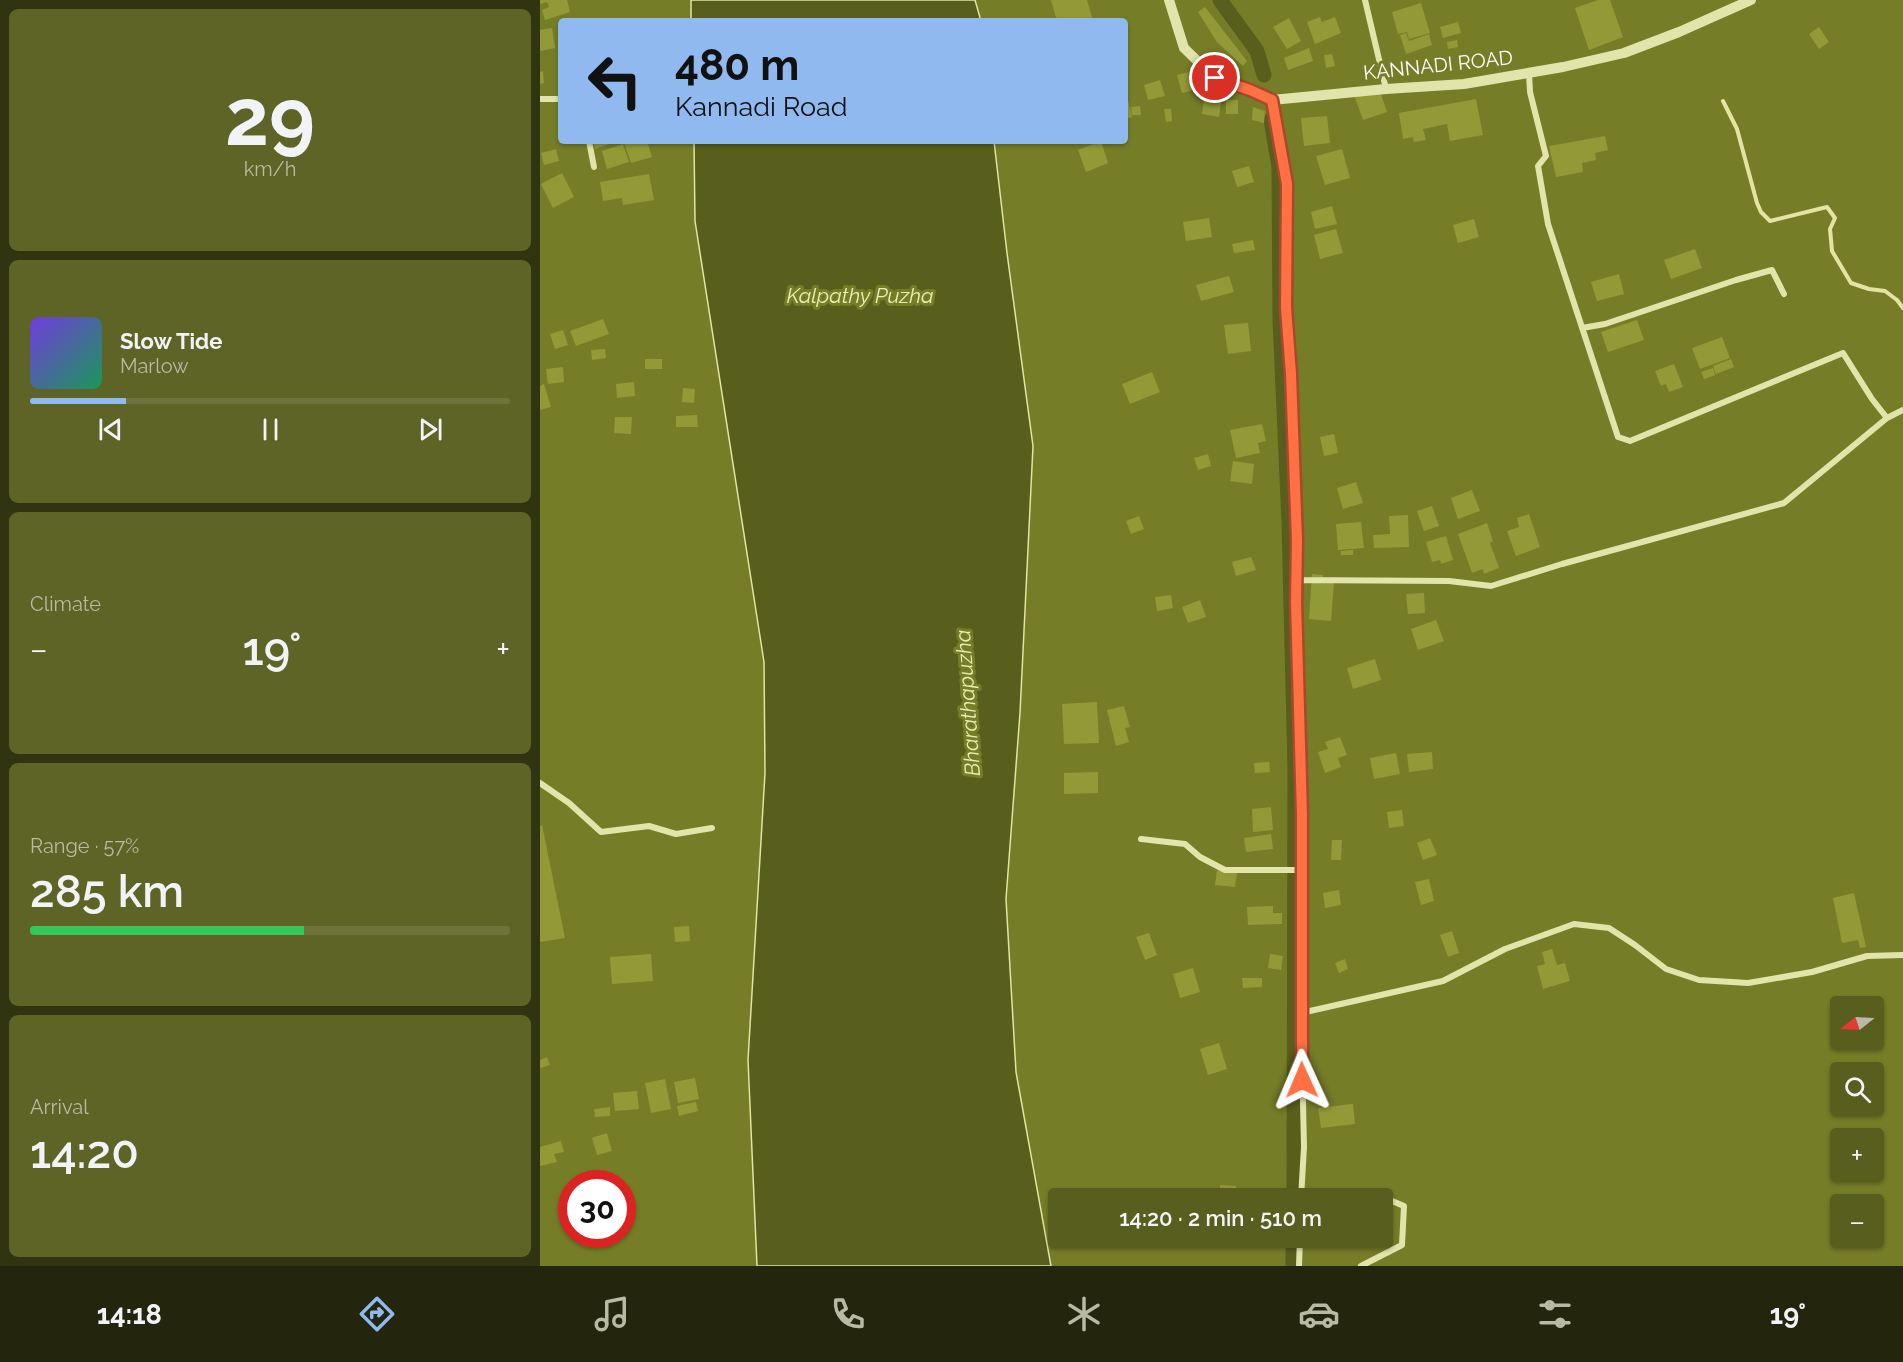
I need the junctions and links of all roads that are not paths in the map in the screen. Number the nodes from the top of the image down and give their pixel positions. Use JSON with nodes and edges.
{"nodes":[{"id":1,"x":1169,"y":0,"type":"edge"},
{"id":2,"x":1365,"y":0,"type":"edge"},
{"id":3,"x":1751,"y":0,"type":"edge"},
{"id":4,"x":1529,"y":73,"type":"junction"},
{"id":5,"x":1386,"y":89,"type":"junction"},
{"id":6,"x":540,"y":99,"type":"edge"},
{"id":7,"x":558,"y":99,"type":"edge"},
{"id":8,"x":1272,"y":100,"type":"junction"},
{"id":9,"x":590,"y":144,"type":"edge"},
{"id":10,"x":594,"y":167,"type":"dead end"},
{"id":11,"x":1784,"y":294,"type":"dead end"},
{"id":12,"x":1582,"y":328,"type":"junction"},
{"id":13,"x":1903,"y":410,"type":"edge"},
{"id":14,"x":1887,"y":418,"type":"junction"},
{"id":15,"x":1296,"y":580,"type":"junction"},
{"id":16,"x":540,"y":783,"type":"edge"},
{"id":17,"x":712,"y":828,"type":"dead end"},
{"id":18,"x":1141,"y":839,"type":"dead end"},
{"id":19,"x":1302,"y":870,"type":"junction"},
{"id":20,"x":1903,"y":955,"type":"edge"},
{"id":21,"x":1301,"y":1012,"type":"junction"},
{"id":22,"x":1302,"y":1188,"type":"edge"},
{"id":23,"x":1393,"y":1201,"type":"edge"},
{"id":24,"x":1300,"y":1248,"type":"edge"},
{"id":25,"x":1299,"y":1266,"type":"edge"},
{"id":26,"x":1361,"y":1266,"type":"edge"}],
"edges":[{"from":1,"to":8,"type":"street","name":"KANNADI ROAD"},
{"from":2,"to":5,"type":"street"},
{"from":3,"to":4,"type":"street","name":"KANNADI ROAD"},
{"from":4,"to":5,"type":"street","name":"KANNADI ROAD"},
{"from":4,"to":12,"type":"street"},
{"from":5,"to":8,"type":"street","name":"KANNADI ROAD"},
{"from":6,"to":7,"type":"street"},
{"from":8,"to":15,"type":"street"},
{"from":9,"to":10,"type":"street"},
{"from":11,"to":12,"type":"street"},
{"from":12,"to":14,"type":"street"},
{"from":13,"to":14,"type":"street"},
{"from":14,"to":15,"type":"street"},
{"from":15,"to":19,"type":"street"},
{"from":16,"to":17,"type":"street"},
{"from":18,"to":19,"type":"street"},
{"from":19,"to":21,"type":"street"},
{"from":20,"to":21,"type":"street"},
{"from":21,"to":22,"type":"street"},
{"from":23,"to":26,"type":"street"},
{"from":24,"to":25,"type":"street"}]}
